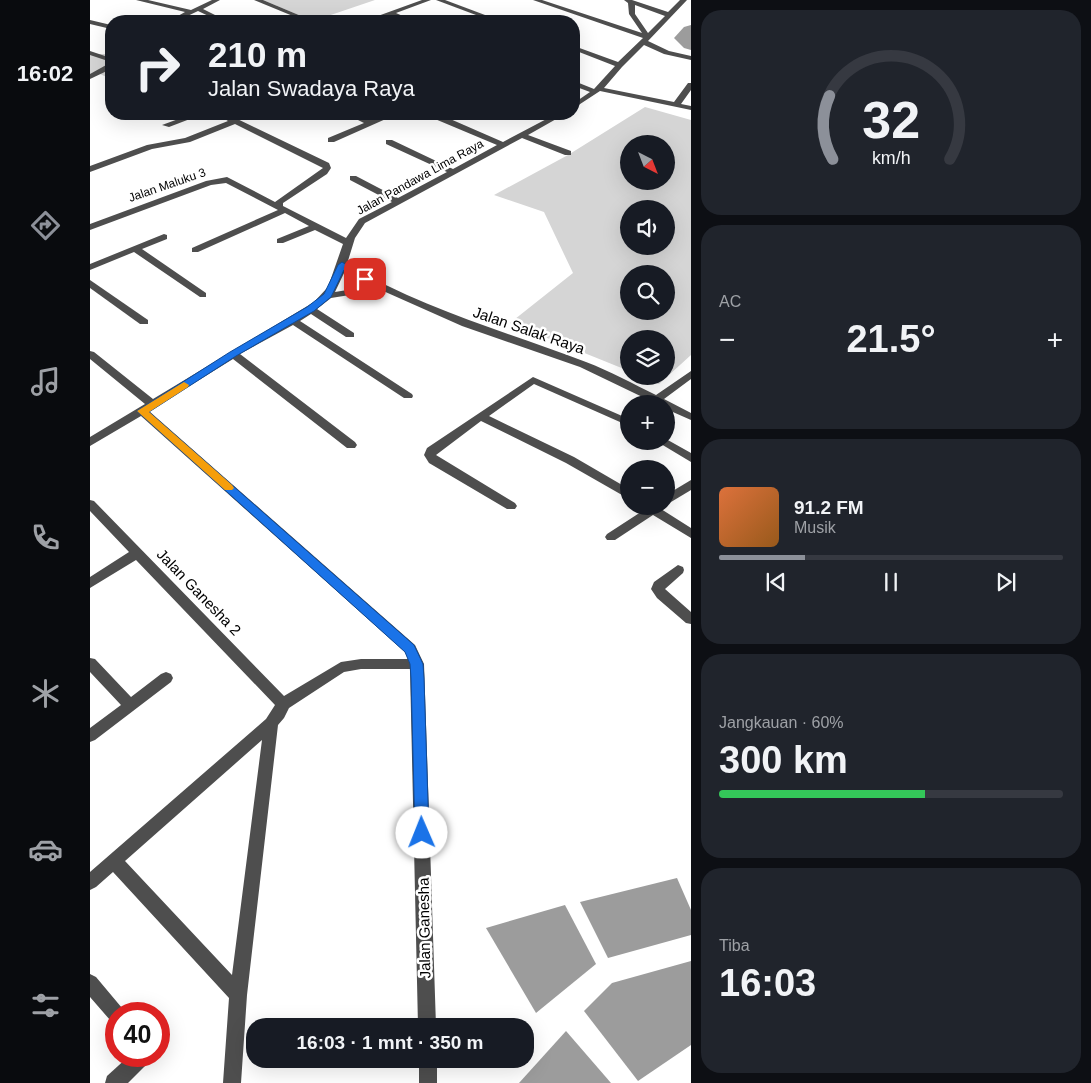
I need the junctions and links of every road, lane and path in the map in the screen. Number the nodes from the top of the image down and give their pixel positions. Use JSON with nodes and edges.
{"nodes":[{"id":1,"x":138,"y":0,"type":"edge"},
{"id":2,"x":216,"y":0,"type":"edge"},
{"id":3,"x":257,"y":0,"type":"edge"},
{"id":4,"x":428,"y":0,"type":"edge"},
{"id":5,"x":439,"y":0,"type":"edge"},
{"id":6,"x":536,"y":0,"type":"edge"},
{"id":7,"x":684,"y":0,"type":"edge"},
{"id":8,"x":629,"y":1,"type":"edge"},
{"id":9,"x":195,"y":11,"type":"junction"},
{"id":10,"x":390,"y":13,"type":"junction"},
{"id":11,"x":186,"y":15,"type":"edge"},
{"id":12,"x":207,"y":15,"type":"edge"},
{"id":13,"x":295,"y":15,"type":"edge"},
{"id":14,"x":384,"y":15,"type":"edge"},
{"id":15,"x":395,"y":15,"type":"edge"},
{"id":16,"x":481,"y":15,"type":"edge"},
{"id":17,"x":578,"y":15,"type":"edge"},
{"id":18,"x":670,"y":15,"type":"junction"},
{"id":19,"x":580,"y":16,"type":"edge"},
{"id":20,"x":90,"y":22,"type":"edge"},
{"id":21,"x":105,"y":26,"type":"edge"},
{"id":22,"x":646,"y":39,"type":"junction"},
{"id":23,"x":654,"y":48,"type":"junction"},
{"id":24,"x":638,"y":49,"type":"junction"},
{"id":25,"x":580,"y":50,"type":"edge"},
{"id":26,"x":90,"y":53,"type":"edge"},
{"id":27,"x":105,"y":58,"type":"edge"},
{"id":28,"x":691,"y":58,"type":"edge"},
{"id":29,"x":620,"y":65,"type":"junction"},
{"id":30,"x":105,"y":69,"type":"edge"},
{"id":31,"x":90,"y":77,"type":"edge"},
{"id":32,"x":580,"y":85,"type":"edge"},
{"id":33,"x":691,"y":85,"type":"edge"},
{"id":34,"x":598,"y":90,"type":"junction"},
{"id":35,"x":580,"y":102,"type":"edge"},
{"id":36,"x":675,"y":106,"type":"junction"},
{"id":37,"x":691,"y":108,"type":"edge"},
{"id":38,"x":181,"y":120,"type":"edge"},
{"id":39,"x":362,"y":120,"type":"edge"},
{"id":40,"x":379,"y":120,"type":"edge"},
{"id":41,"x":445,"y":120,"type":"edge"},
{"id":42,"x":550,"y":120,"type":"edge"},
{"id":43,"x":234,"y":121,"type":"joint"},
{"id":44,"x":370,"y":124,"type":"junction"},
{"id":45,"x":166,"y":125,"type":"dead end"},
{"id":46,"x":522,"y":135,"type":"junction"},
{"id":47,"x":331,"y":140,"type":"dead end"},
{"id":48,"x":389,"y":142,"type":"dead end"},
{"id":49,"x":503,"y":145,"type":"junction"},
{"id":50,"x":568,"y":153,"type":"dead end"},
{"id":51,"x":90,"y":169,"type":"edge"},
{"id":52,"x":453,"y":172,"type":"junction"},
{"id":53,"x":353,"y":178,"type":"dead end"},
{"id":54,"x":397,"y":201,"type":"junction"},
{"id":55,"x":282,"y":208,"type":"junction"},
{"id":56,"x":314,"y":226,"type":"junction"},
{"id":57,"x":90,"y":227,"type":"edge"},
{"id":58,"x":164,"y":237,"type":"dead end"},
{"id":59,"x":280,"y":242,"type":"dead end"},
{"id":60,"x":348,"y":242,"type":"junction"},
{"id":61,"x":135,"y":249,"type":"junction"},
{"id":62,"x":195,"y":250,"type":"dead end"},
{"id":63,"x":342,"y":265,"type":"junction"},
{"id":64,"x":90,"y":267,"type":"edge"},
{"id":65,"x":90,"y":283,"type":"edge"},
{"id":66,"x":382,"y":286,"type":"junction"},
{"id":67,"x":203,"y":295,"type":"dead end"},
{"id":68,"x":328,"y":295,"type":"junction"},
{"id":69,"x":310,"y":309,"type":"junction"},
{"id":70,"x":292,"y":320,"type":"junction"},
{"id":71,"x":144,"y":322,"type":"dead end"},
{"id":72,"x":350,"y":335,"type":"dead end"},
{"id":73,"x":90,"y":354,"type":"edge"},
{"id":74,"x":233,"y":354,"type":"junction"},
{"id":75,"x":691,"y":374,"type":"edge"},
{"id":76,"x":648,"y":395,"type":"edge"},
{"id":77,"x":670,"y":395,"type":"edge"},
{"id":78,"x":408,"y":396,"type":"dead end"},
{"id":79,"x":147,"y":408,"type":"junction"},
{"id":80,"x":675,"y":408,"type":"edge"},
{"id":81,"x":480,"y":416,"type":"junction"},
{"id":82,"x":691,"y":417,"type":"edge"},
{"id":83,"x":620,"y":419,"type":"edge"},
{"id":84,"x":90,"y":442,"type":"edge"},
{"id":85,"x":351,"y":445,"type":"dead end"},
{"id":86,"x":675,"y":449,"type":"edge"},
{"id":87,"x":691,"y":458,"type":"edge"},
{"id":88,"x":691,"y":484,"type":"edge"},
{"id":89,"x":620,"y":490,"type":"edge"},
{"id":90,"x":675,"y":495,"type":"edge"},
{"id":91,"x":90,"y":504,"type":"edge"},
{"id":92,"x":511,"y":506,"type":"dead end"},
{"id":93,"x":642,"y":515,"type":"edge"},
{"id":94,"x":664,"y":515,"type":"edge"},
{"id":95,"x":691,"y":534,"type":"edge"},
{"id":96,"x":611,"y":537,"type":"dead end"},
{"id":97,"x":138,"y":553,"type":"junction"},
{"id":98,"x":678,"y":570,"type":"dead end"},
{"id":99,"x":90,"y":582,"type":"edge"},
{"id":100,"x":691,"y":619,"type":"edge"},
{"id":101,"x":90,"y":664,"type":"edge"},
{"id":102,"x":417,"y":664,"type":"junction"},
{"id":103,"x":166,"y":678,"type":"dead end"},
{"id":104,"x":283,"y":704,"type":"junction"},
{"id":105,"x":130,"y":705,"type":"junction"},
{"id":106,"x":271,"y":723,"type":"junction"},
{"id":107,"x":90,"y":736,"type":"edge"},
{"id":108,"x":114,"y":862,"type":"junction"},
{"id":109,"x":90,"y":882,"type":"edge"},
{"id":110,"x":90,"y":983,"type":"edge"},
{"id":111,"x":238,"y":995,"type":"junction"},
{"id":112,"x":106,"y":1002,"type":"edge"},
{"id":113,"x":427,"y":1018,"type":"edge"},
{"id":114,"x":131,"y":1067,"type":"edge"},
{"id":115,"x":428,"y":1068,"type":"edge"},
{"id":116,"x":114,"y":1083,"type":"edge"},
{"id":117,"x":232,"y":1083,"type":"edge"},
{"id":118,"x":428,"y":1083,"type":"edge"}],
"edges":[{"from":1,"to":9,"type":"street"},
{"from":2,"to":9,"type":"street"},
{"from":3,"to":13,"type":"street"},
{"from":4,"to":10,"type":"street"},
{"from":5,"to":16,"type":"street"},
{"from":6,"to":17,"type":"street"},
{"from":7,"to":18,"type":"street"},
{"from":8,"to":18,"type":"street"},
{"from":8,"to":22,"type":"street"},
{"from":9,"to":11,"type":"street"},
{"from":9,"to":12,"type":"street"},
{"from":10,"to":14,"type":"street"},
{"from":10,"to":15,"type":"street"},
{"from":18,"to":22,"type":"street"},
{"from":19,"to":22,"type":"street"},
{"from":20,"to":21,"type":"street"},
{"from":22,"to":23,"type":"street"},
{"from":22,"to":24,"type":"street"},
{"from":23,"to":24,"type":"street"},
{"from":23,"to":28,"type":"street"},
{"from":24,"to":29,"type":"street"},
{"from":25,"to":29,"type":"street"},
{"from":26,"to":27,"type":"street"},
{"from":29,"to":34,"type":"street"},
{"from":30,"to":31,"type":"street"},
{"from":32,"to":34,"type":"street"},
{"from":33,"to":36,"type":"street"},
{"from":34,"to":35,"type":"street"},
{"from":34,"to":36,"type":"street"},
{"from":36,"to":37,"type":"street"},
{"from":38,"to":45,"type":"street"},
{"from":39,"to":44,"type":"street"},
{"from":40,"to":44,"type":"street"},
{"from":41,"to":49,"type":"street"},
{"from":42,"to":46,"type":"street","name":"Jalan Pandawa Lima Raya"},
{"from":43,"to":51,"type":"street"},
{"from":43,"to":55,"type":"street"},
{"from":44,"to":47,"type":"street"},
{"from":46,"to":49,"type":"street","name":"Jalan Pandawa Lima Raya"},
{"from":46,"to":50,"type":"street"},
{"from":48,"to":52,"type":"street"},
{"from":49,"to":52,"type":"street","name":"Jalan Pandawa Lima Raya"},
{"from":52,"to":54,"type":"street","name":"Jalan Pandawa Lima Raya"},
{"from":53,"to":54,"type":"street"},
{"from":54,"to":60,"type":"street","name":"Jalan Pandawa Lima Raya"},
{"from":55,"to":56,"type":"street","name":"Jalan Maluku 3"},
{"from":55,"to":57,"type":"street","name":"Jalan Maluku 3"},
{"from":55,"to":62,"type":"street"},
{"from":56,"to":59,"type":"street"},
{"from":56,"to":60,"type":"street","name":"Jalan Maluku 3"},
{"from":58,"to":61,"type":"street"},
{"from":60,"to":63,"type":"street","name":"Jalan Pandawa Lima Raya"},
{"from":61,"to":64,"type":"street"},
{"from":61,"to":67,"type":"street"},
{"from":63,"to":66,"type":"street","name":"Jalan Salak Raya"},
{"from":63,"to":68,"type":"street","name":"Jalan Pandawa Lima Raya"},
{"from":65,"to":71,"type":"street"},
{"from":66,"to":68,"type":"street"},
{"from":66,"to":76,"type":"street","name":"Jalan Salak Raya"},
{"from":68,"to":69,"type":"street"},
{"from":69,"to":70,"type":"street"},
{"from":69,"to":72,"type":"street"},
{"from":70,"to":74,"type":"street"},
{"from":70,"to":78,"type":"street"},
{"from":73,"to":79,"type":"street"},
{"from":74,"to":79,"type":"street"},
{"from":74,"to":85,"type":"street"},
{"from":75,"to":77,"type":"street"},
{"from":79,"to":84,"type":"street"},
{"from":79,"to":102,"type":"street"},
{"from":80,"to":82,"type":"street","name":"Jalan Salak Raya"},
{"from":81,"to":83,"type":"street"},
{"from":81,"to":89,"type":"street"},
{"from":81,"to":92,"type":"street"},
{"from":86,"to":87,"type":"street"},
{"from":88,"to":90,"type":"street"},
{"from":91,"to":97,"type":"street","name":"Jalan Ganesha 2"},
{"from":93,"to":96,"type":"street"},
{"from":94,"to":95,"type":"street"},
{"from":97,"to":99,"type":"street"},
{"from":97,"to":104,"type":"street","name":"Jalan Ganesha 2"},
{"from":98,"to":100,"type":"street"},
{"from":101,"to":105,"type":"street"},
{"from":102,"to":104,"type":"street"},
{"from":102,"to":113,"type":"street","name":"Jalan Ganesha"},
{"from":103,"to":105,"type":"street"},
{"from":104,"to":106,"type":"street"},
{"from":105,"to":107,"type":"street"},
{"from":106,"to":108,"type":"street"},
{"from":106,"to":111,"type":"street"},
{"from":108,"to":109,"type":"street"},
{"from":108,"to":111,"type":"street"},
{"from":110,"to":112,"type":"street"},
{"from":111,"to":117,"type":"street"},
{"from":114,"to":116,"type":"street"},
{"from":115,"to":118,"type":"street"}]}
